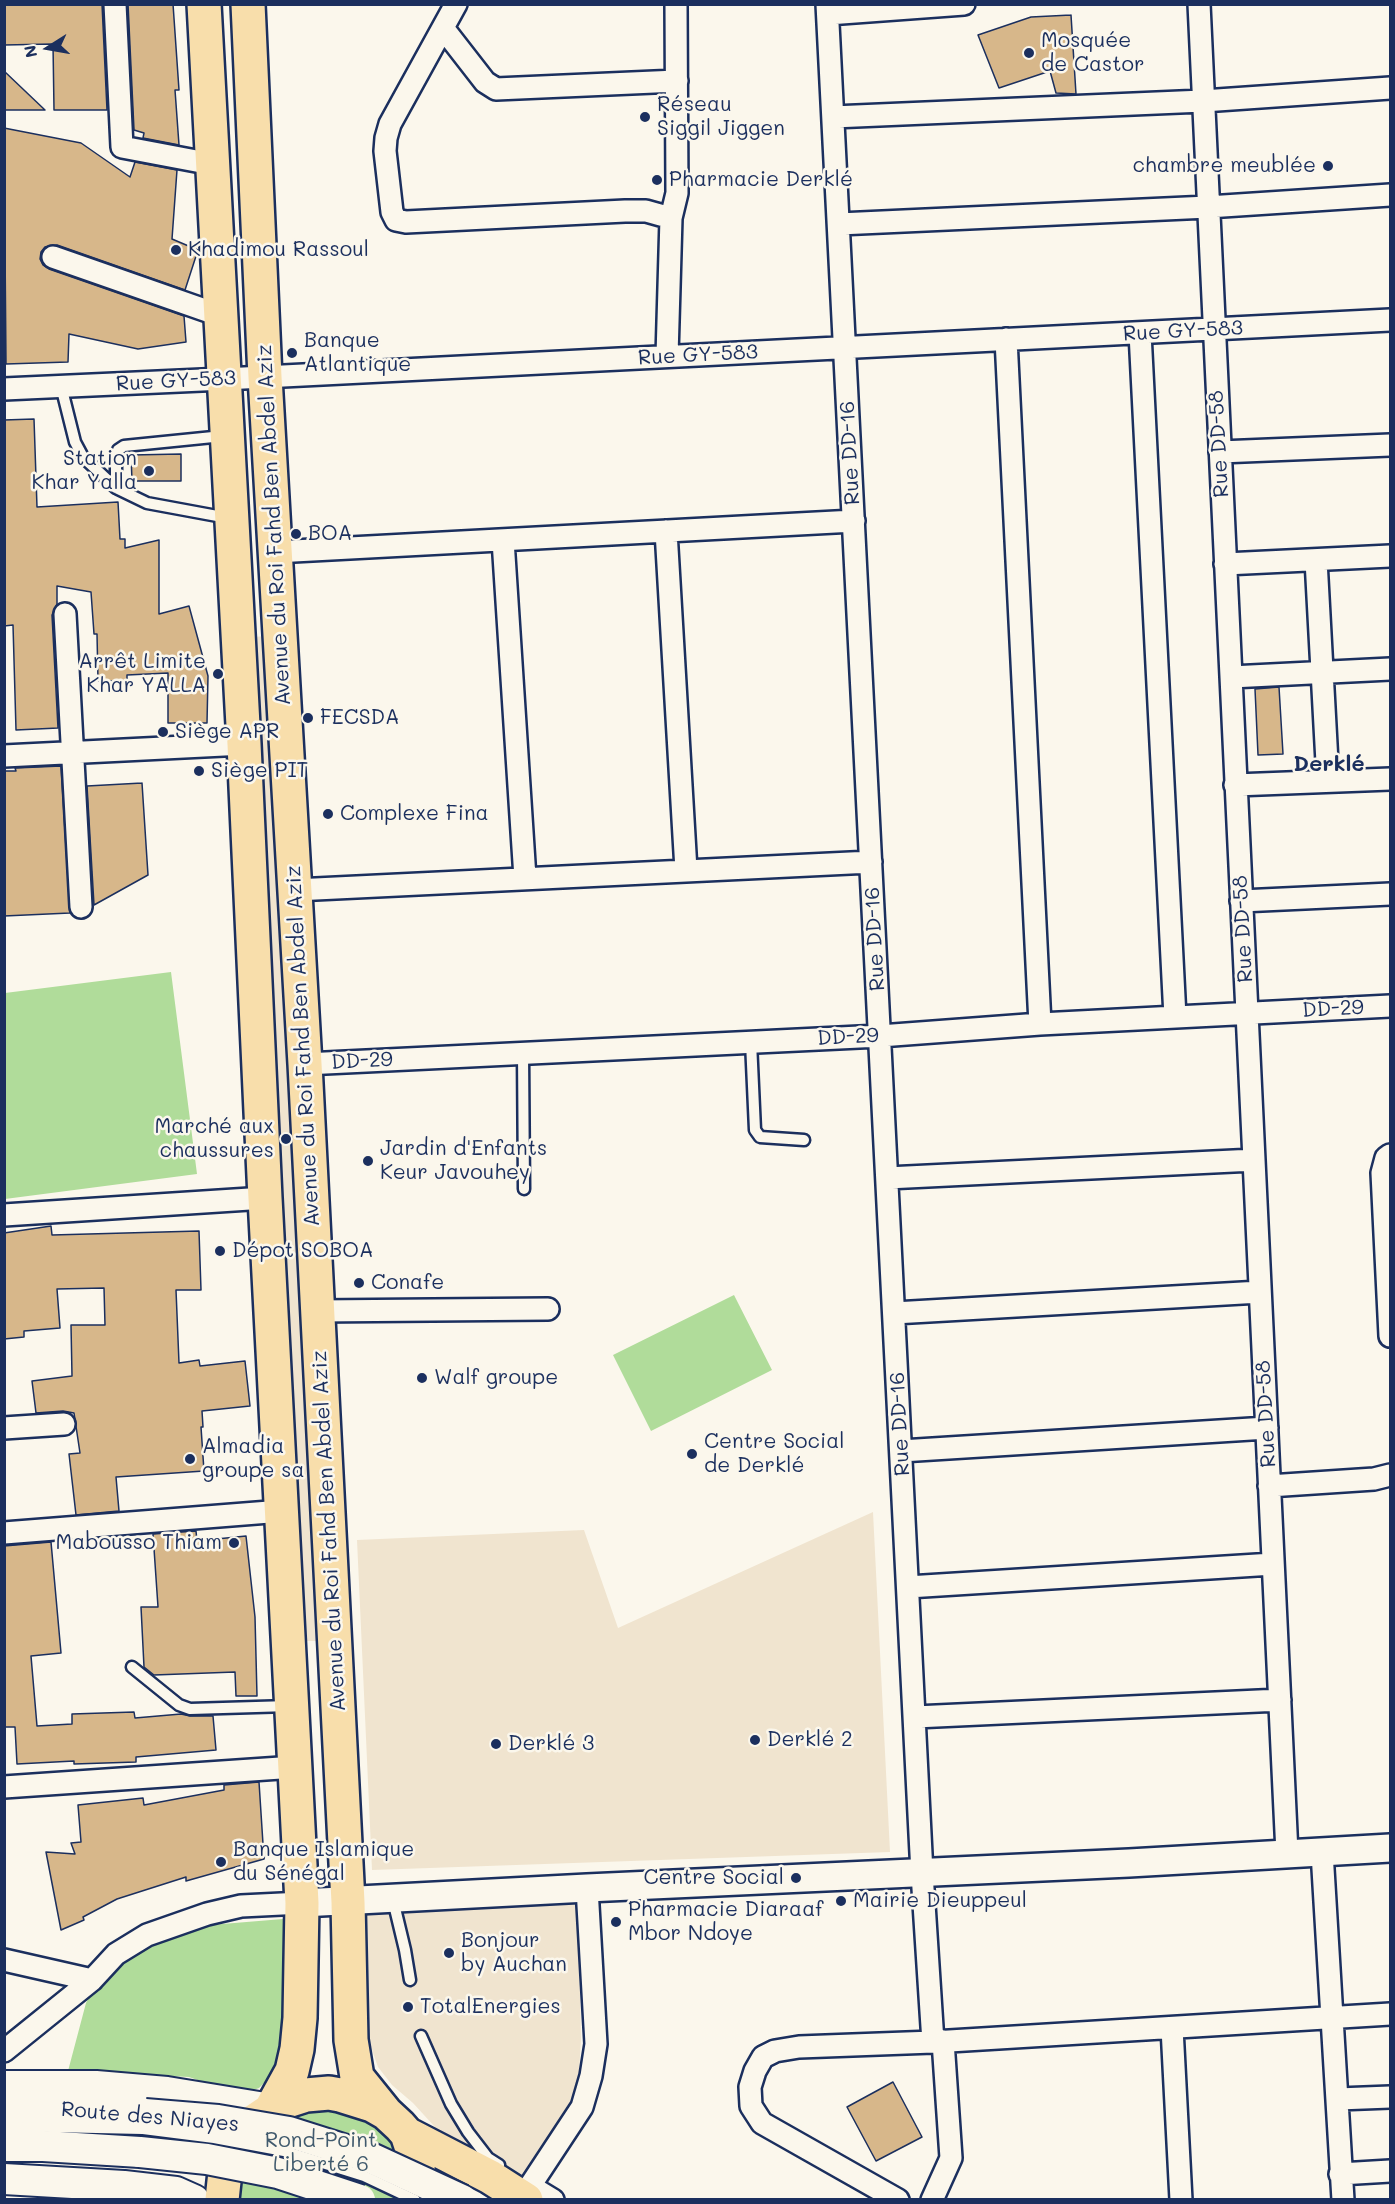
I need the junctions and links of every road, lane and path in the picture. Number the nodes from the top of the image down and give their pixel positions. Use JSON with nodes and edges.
{"nodes":[{"id":1,"x":115,"y":4,"type":"edge"},
{"id":2,"x":204,"y":4,"type":"edge"},
{"id":3,"x":248,"y":4,"type":"edge"},
{"id":4,"x":456,"y":4,"type":"edge"},
{"id":5,"x":676,"y":4,"type":"edge"},
{"id":6,"x":964,"y":4,"type":"edge"},
{"id":7,"x":1199,"y":4,"type":"edge"},
{"id":8,"x":827,"y":9,"type":"edge"},
{"id":9,"x":443,"y":28,"type":"junction"},
{"id":10,"x":677,"y":81,"type":"junction"},
{"id":11,"x":1390,"y":88,"type":"edge"},
{"id":12,"x":1203,"y":101,"type":"junction"},
{"id":13,"x":833,"y":117,"type":"junction"},
{"id":14,"x":212,"y":164,"type":"junction"},
{"id":15,"x":1390,"y":195,"type":"edge"},
{"id":16,"x":1208,"y":207,"type":"junction"},
{"id":17,"x":671,"y":218,"type":"junction"},
{"id":18,"x":839,"y":224,"type":"junction"},
{"id":19,"x":53,"y":257,"type":"dead end"},
{"id":20,"x":219,"y":315,"type":"junction"},
{"id":21,"x":1390,"y":320,"type":"edge"},
{"id":22,"x":1214,"y":330,"type":"junction"},
{"id":23,"x":1140,"y":333,"type":"junction"},
{"id":24,"x":1006,"y":339,"type":"junction"},
{"id":25,"x":845,"y":347,"type":"junction"},
{"id":26,"x":667,"y":356,"type":"junction"},
{"id":27,"x":265,"y":377,"type":"junction"},
{"id":28,"x":224,"y":380,"type":"junction"},
{"id":29,"x":62,"y":386,"type":"junction"},
{"id":30,"x":4,"y":389,"type":"edge"},
{"id":31,"x":227,"y":435,"type":"junction"},
{"id":32,"x":1390,"y":445,"type":"edge"},
{"id":33,"x":1220,"y":452,"type":"junction"},
{"id":34,"x":116,"y":488,"type":"junction"},
{"id":35,"x":231,"y":518,"type":"junction"},
{"id":36,"x":854,"y":521,"type":"junction"},
{"id":37,"x":666,"y":531,"type":"junction"},
{"id":38,"x":503,"y":540,"type":"junction"},
{"id":39,"x":275,"y":552,"type":"junction"},
{"id":40,"x":1390,"y":556,"type":"edge"},
{"id":41,"x":1316,"y":560,"type":"junction"},
{"id":42,"x":1225,"y":564,"type":"junction"},
{"id":43,"x":64,"y":614,"type":"dead end"},
{"id":44,"x":1390,"y":669,"type":"edge"},
{"id":45,"x":1322,"y":672,"type":"junction"},
{"id":46,"x":1231,"y":677,"type":"junction"},
{"id":47,"x":244,"y":744,"type":"junction"},
{"id":48,"x":72,"y":752,"type":"junction"},
{"id":49,"x":4,"y":756,"type":"edge"},
{"id":50,"x":1390,"y":779,"type":"edge"},
{"id":51,"x":1328,"y":781,"type":"junction"},
{"id":52,"x":1235,"y":785,"type":"junction"},
{"id":53,"x":871,"y":862,"type":"junction"},
{"id":54,"x":686,"y":870,"type":"junction"},
{"id":55,"x":525,"y":878,"type":"junction"},
{"id":56,"x":295,"y":890,"type":"junction"},
{"id":57,"x":1390,"y":894,"type":"edge"},
{"id":58,"x":1241,"y":901,"type":"junction"},
{"id":59,"x":81,"y":907,"type":"dead end"},
{"id":60,"x":1390,"y":1006,"type":"edge"},
{"id":61,"x":1247,"y":1014,"type":"junction"},
{"id":62,"x":1175,"y":1017,"type":"junction"},
{"id":63,"x":1040,"y":1024,"type":"junction"},
{"id":64,"x":880,"y":1036,"type":"junction"},
{"id":65,"x":751,"y":1042,"type":"junction"},
{"id":66,"x":523,"y":1053,"type":"junction"},
{"id":67,"x":305,"y":1064,"type":"junction"},
{"id":68,"x":804,"y":1140,"type":"dead end"},
{"id":69,"x":1390,"y":1155,"type":"edge"},
{"id":70,"x":1254,"y":1160,"type":"junction"},
{"id":71,"x":887,"y":1178,"type":"junction"},
{"id":72,"x":525,"y":1189,"type":"dead end"},
{"id":73,"x":265,"y":1198,"type":"junction"},
{"id":74,"x":4,"y":1215,"type":"edge"},
{"id":75,"x":1260,"y":1292,"type":"junction"},
{"id":76,"x":548,"y":1309,"type":"dead end"},
{"id":77,"x":317,"y":1311,"type":"junction"},
{"id":78,"x":894,"y":1313,"type":"junction"},
{"id":79,"x":1390,"y":1336,"type":"edge"},
{"id":80,"x":64,"y":1424,"type":"dead end"},
{"id":81,"x":4,"y":1428,"type":"edge"},
{"id":82,"x":1267,"y":1428,"type":"junction"},
{"id":83,"x":901,"y":1451,"type":"junction"},
{"id":84,"x":1390,"y":1475,"type":"edge"},
{"id":85,"x":1269,"y":1486,"type":"junction"},
{"id":86,"x":282,"y":1511,"type":"junction"},
{"id":87,"x":4,"y":1533,"type":"edge"},
{"id":88,"x":1273,"y":1564,"type":"junction"},
{"id":89,"x":908,"y":1587,"type":"junction"},
{"id":90,"x":132,"y":1667,"type":"dead end"},
{"id":91,"x":1280,"y":1700,"type":"junction"},
{"id":92,"x":292,"y":1706,"type":"junction"},
{"id":93,"x":915,"y":1717,"type":"junction"},
{"id":94,"x":295,"y":1767,"type":"junction"},
{"id":95,"x":4,"y":1787,"type":"edge"},
{"id":96,"x":1390,"y":1848,"type":"edge"},
{"id":97,"x":1322,"y":1852,"type":"junction"},
{"id":98,"x":1287,"y":1854,"type":"junction"},
{"id":99,"x":922,"y":1873,"type":"junction"},
{"id":100,"x":587,"y":1888,"type":"junction"},
{"id":101,"x":393,"y":1900,"type":"junction"},
{"id":102,"x":348,"y":1902,"type":"junction"},
{"id":103,"x":302,"y":1903,"type":"junction"},
{"id":104,"x":4,"y":1960,"type":"edge"},
{"id":105,"x":92,"y":1980,"type":"junction"},
{"id":106,"x":410,"y":1980,"type":"dead end"},
{"id":107,"x":1390,"y":2014,"type":"edge"},
{"id":108,"x":1332,"y":2017,"type":"junction"},
{"id":109,"x":1172,"y":2028,"type":"junction"},
{"id":110,"x":421,"y":2036,"type":"dead end"},
{"id":111,"x":938,"y":2041,"type":"junction"},
{"id":112,"x":4,"y":2051,"type":"edge"},
{"id":113,"x":4,"y":2086,"type":"edge"},
{"id":114,"x":1390,"y":2097,"type":"edge"},
{"id":115,"x":1338,"y":2099,"type":"junction"},
{"id":116,"x":4,"y":2107,"type":"edge"},
{"id":117,"x":271,"y":2109,"type":"junction"},
{"id":118,"x":397,"y":2124,"type":"junction"},
{"id":119,"x":4,"y":2126,"type":"edge"},
{"id":120,"x":143,"y":2132,"type":"junction"},
{"id":121,"x":4,"y":2146,"type":"edge"},
{"id":122,"x":505,"y":2169,"type":"dead end"},
{"id":123,"x":1390,"y":2171,"type":"edge"},
{"id":124,"x":1340,"y":2174,"type":"junction"},
{"id":125,"x":4,"y":2179,"type":"edge"},
{"id":126,"x":526,"y":2189,"type":"edge"},
{"id":127,"x":194,"y":2199,"type":"edge"},
{"id":128,"x":222,"y":2199,"type":"edge"},
{"id":129,"x":360,"y":2199,"type":"edge"},
{"id":130,"x":415,"y":2199,"type":"edge"},
{"id":131,"x":421,"y":2199,"type":"edge"},
{"id":132,"x":462,"y":2199,"type":"edge"},
{"id":133,"x":553,"y":2199,"type":"edge"},
{"id":134,"x":898,"y":2199,"type":"edge"},
{"id":135,"x":932,"y":2199,"type":"edge"},
{"id":136,"x":1181,"y":2199,"type":"edge"},
{"id":137,"x":1343,"y":2199,"type":"edge"}],
"edges":[{"from":1,"to":14,"type":"street"},
{"from":2,"to":14,"type":"main road","name":"Avenue du Roi Fahd Ben Abdel Aziz"},
{"from":3,"to":27,"type":"main road","name":"Avenue du Roi Fahd Ben Abdel Aziz"},
{"from":4,"to":9,"type":"street"},
{"from":5,"to":10,"type":"street"},
{"from":6,"to":8,"type":"street"},
{"from":7,"to":12,"type":"street","name":"Rue DD-58"},
{"from":8,"to":13,"type":"street","name":"Rue DD-16"},
{"from":9,"to":10,"type":"street"},
{"from":9,"to":17,"type":"street"},
{"from":10,"to":17,"type":"street"},
{"from":11,"to":12,"type":"street"},
{"from":12,"to":13,"type":"street"},
{"from":12,"to":16,"type":"street","name":"Rue DD-58"},
{"from":13,"to":18,"type":"street","name":"Rue DD-16"},
{"from":14,"to":20,"type":"main road","name":"Avenue du Roi Fahd Ben Abdel Aziz"},
{"from":15,"to":16,"type":"street"},
{"from":16,"to":18,"type":"street"},
{"from":16,"to":22,"type":"street","name":"Rue DD-58"},
{"from":17,"to":26,"type":"street"},
{"from":18,"to":25,"type":"street","name":"Rue DD-16"},
{"from":19,"to":20,"type":"street"},
{"from":20,"to":28,"type":"main road","name":"Avenue du Roi Fahd Ben Abdel Aziz"},
{"from":21,"to":22,"type":"street","name":"Rue GY-583"},
{"from":22,"to":23,"type":"street","name":"Rue GY-583"},
{"from":22,"to":33,"type":"street","name":"Rue DD-58"},
{"from":23,"to":24,"type":"street","name":"Rue GY-583"},
{"from":23,"to":62,"type":"street"},
{"from":24,"to":25,"type":"street","name":"Rue GY-583"},
{"from":24,"to":63,"type":"street"},
{"from":25,"to":26,"type":"street","name":"Rue GY-583"},
{"from":25,"to":36,"type":"street","name":"Rue DD-16"},
{"from":26,"to":27,"type":"street","name":"Rue GY-583"},
{"from":27,"to":28,"type":"street","name":"Rue GY-583"},
{"from":27,"to":39,"type":"main road","name":"Avenue du Roi Fahd Ben Abdel Aziz"},
{"from":28,"to":29,"type":"street","name":"Rue GY-583"},
{"from":28,"to":31,"type":"main road","name":"Avenue du Roi Fahd Ben Abdel Aziz"},
{"from":29,"to":30,"type":"street","name":"Rue GY-583"},
{"from":29,"to":34,"type":"lane"},
{"from":31,"to":34,"type":"lane"},
{"from":31,"to":35,"type":"main road","name":"Avenue du Roi Fahd Ben Abdel Aziz"},
{"from":32,"to":33,"type":"street"},
{"from":33,"to":42,"type":"street","name":"Rue DD-58"},
{"from":34,"to":35,"type":"lane"},
{"from":35,"to":47,"type":"main road","name":"Avenue du Roi Fahd Ben Abdel Aziz"},
{"from":36,"to":37,"type":"street"},
{"from":36,"to":53,"type":"street","name":"Rue DD-16"},
{"from":37,"to":38,"type":"street"},
{"from":37,"to":54,"type":"street"},
{"from":38,"to":39,"type":"street"},
{"from":38,"to":55,"type":"street"},
{"from":39,"to":56,"type":"main road","name":"Avenue du Roi Fahd Ben Abdel Aziz"},
{"from":40,"to":41,"type":"street"},
{"from":41,"to":42,"type":"street"},
{"from":41,"to":45,"type":"street"},
{"from":42,"to":46,"type":"street","name":"Rue DD-58"},
{"from":43,"to":48,"type":"street"},
{"from":44,"to":45,"type":"street"},
{"from":45,"to":46,"type":"street"},
{"from":45,"to":51,"type":"street"},
{"from":46,"to":52,"type":"street","name":"Rue DD-58"},
{"from":47,"to":48,"type":"street"},
{"from":47,"to":73,"type":"main road","name":"Avenue du Roi Fahd Ben Abdel Aziz"},
{"from":48,"to":49,"type":"street"},
{"from":48,"to":59,"type":"street"},
{"from":50,"to":51,"type":"street"},
{"from":51,"to":52,"type":"street"},
{"from":52,"to":58,"type":"street","name":"Rue DD-58"},
{"from":53,"to":54,"type":"street"},
{"from":53,"to":64,"type":"street","name":"Rue DD-16"},
{"from":54,"to":55,"type":"street"},
{"from":55,"to":56,"type":"street"},
{"from":56,"to":67,"type":"main road","name":"Avenue du Roi Fahd Ben Abdel Aziz"},
{"from":57,"to":58,"type":"street"},
{"from":58,"to":61,"type":"street","name":"Rue DD-58"},
{"from":60,"to":61,"type":"street","name":"DD-29"},
{"from":61,"to":62,"type":"street","name":"DD-29"},
{"from":61,"to":70,"type":"street","name":"Rue DD-58"},
{"from":62,"to":63,"type":"street","name":"DD-29"},
{"from":63,"to":64,"type":"street","name":"DD-29"},
{"from":64,"to":65,"type":"street","name":"DD-29"},
{"from":64,"to":71,"type":"street","name":"Rue DD-16"},
{"from":65,"to":66,"type":"street","name":"DD-29"},
{"from":65,"to":68,"type":"lane"},
{"from":66,"to":67,"type":"street","name":"DD-29"},
{"from":66,"to":72,"type":"lane"},
{"from":67,"to":77,"type":"main road","name":"Avenue du Roi Fahd Ben Abdel Aziz"},
{"from":69,"to":79,"type":"street"},
{"from":70,"to":71,"type":"street"},
{"from":70,"to":75,"type":"street","name":"Rue DD-58"},
{"from":71,"to":78,"type":"street","name":"Rue DD-16"},
{"from":73,"to":74,"type":"street"},
{"from":73,"to":86,"type":"main road","name":"Avenue du Roi Fahd Ben Abdel Aziz"},
{"from":75,"to":78,"type":"street"},
{"from":75,"to":82,"type":"street","name":"Rue DD-58"},
{"from":76,"to":77,"type":"street"},
{"from":77,"to":102,"type":"main road","name":"Avenue du Roi Fahd Ben Abdel Aziz"},
{"from":78,"to":83,"type":"street","name":"Rue DD-16"},
{"from":80,"to":81,"type":"street"},
{"from":82,"to":83,"type":"street"},
{"from":82,"to":85,"type":"street","name":"Rue DD-58"},
{"from":83,"to":89,"type":"street","name":"Rue DD-16"},
{"from":84,"to":85,"type":"street"},
{"from":85,"to":88,"type":"street","name":"Rue DD-58"},
{"from":86,"to":87,"type":"street"},
{"from":86,"to":92,"type":"main road","name":"Avenue du Roi Fahd Ben Abdel Aziz"},
{"from":88,"to":89,"type":"street"},
{"from":88,"to":91,"type":"street","name":"Rue DD-58"},
{"from":89,"to":93,"type":"street","name":"Rue DD-16"},
{"from":90,"to":92,"type":"lane"},
{"from":91,"to":93,"type":"street"},
{"from":91,"to":98,"type":"street","name":"Rue DD-58"},
{"from":92,"to":94,"type":"main road","name":"Avenue du Roi Fahd Ben Abdel Aziz"},
{"from":93,"to":99,"type":"street","name":"Rue DD-16"},
{"from":94,"to":95,"type":"street"},
{"from":94,"to":103,"type":"main road","name":"Avenue du Roi Fahd Ben Abdel Aziz"},
{"from":96,"to":97,"type":"street"},
{"from":97,"to":98,"type":"street"},
{"from":97,"to":108,"type":"street"},
{"from":98,"to":99,"type":"street"},
{"from":99,"to":100,"type":"street"},
{"from":99,"to":111,"type":"street","name":"Rue DD-16"},
{"from":100,"to":101,"type":"street"},
{"from":100,"to":126,"type":"street"},
{"from":101,"to":102,"type":"street"},
{"from":101,"to":106,"type":"lane"},
{"from":102,"to":103,"type":"street"},
{"from":102,"to":118,"type":"main road","name":"Avenue du Roi Fahd Ben Abdel Aziz"},
{"from":103,"to":105,"type":"street"},
{"from":103,"to":117,"type":"main road","name":"Avenue du Roi Fahd Ben Abdel Aziz"},
{"from":104,"to":105,"type":"street"},
{"from":105,"to":112,"type":"street"},
{"from":107,"to":108,"type":"street"},
{"from":108,"to":109,"type":"street"},
{"from":108,"to":115,"type":"street"},
{"from":109,"to":111,"type":"street"},
{"from":109,"to":136,"type":"street"},
{"from":110,"to":122,"type":"lane"},
{"from":111,"to":134,"type":"street"},
{"from":111,"to":135,"type":"street","name":"Rue DD-16"},
{"from":113,"to":117,"type":"main road"},
{"from":114,"to":115,"type":"street"},
{"from":115,"to":124,"type":"street"},
{"from":116,"to":120,"type":"main road","name":"Route des Niayes"},
{"from":117,"to":118,"type":"main road"},
{"from":117,"to":128,"type":"main road"},
{"from":118,"to":126,"type":"main road"},
{"from":118,"to":131,"type":"main road"},
{"from":119,"to":120,"type":"lane"},
{"from":120,"to":121,"type":"main road","name":"Route des Niayes"},
{"from":120,"to":129,"type":"main road","name":"Route des Niayes","bridge":true},
{"from":120,"to":130,"type":"lane","bridge":true},
{"from":120,"to":132,"type":"main road","name":"Route des Niayes","bridge":true},
{"from":123,"to":124,"type":"street"},
{"from":124,"to":137,"type":"street"},
{"from":125,"to":127,"type":"main road"},
{"from":126,"to":133,"type":"street"}]}
